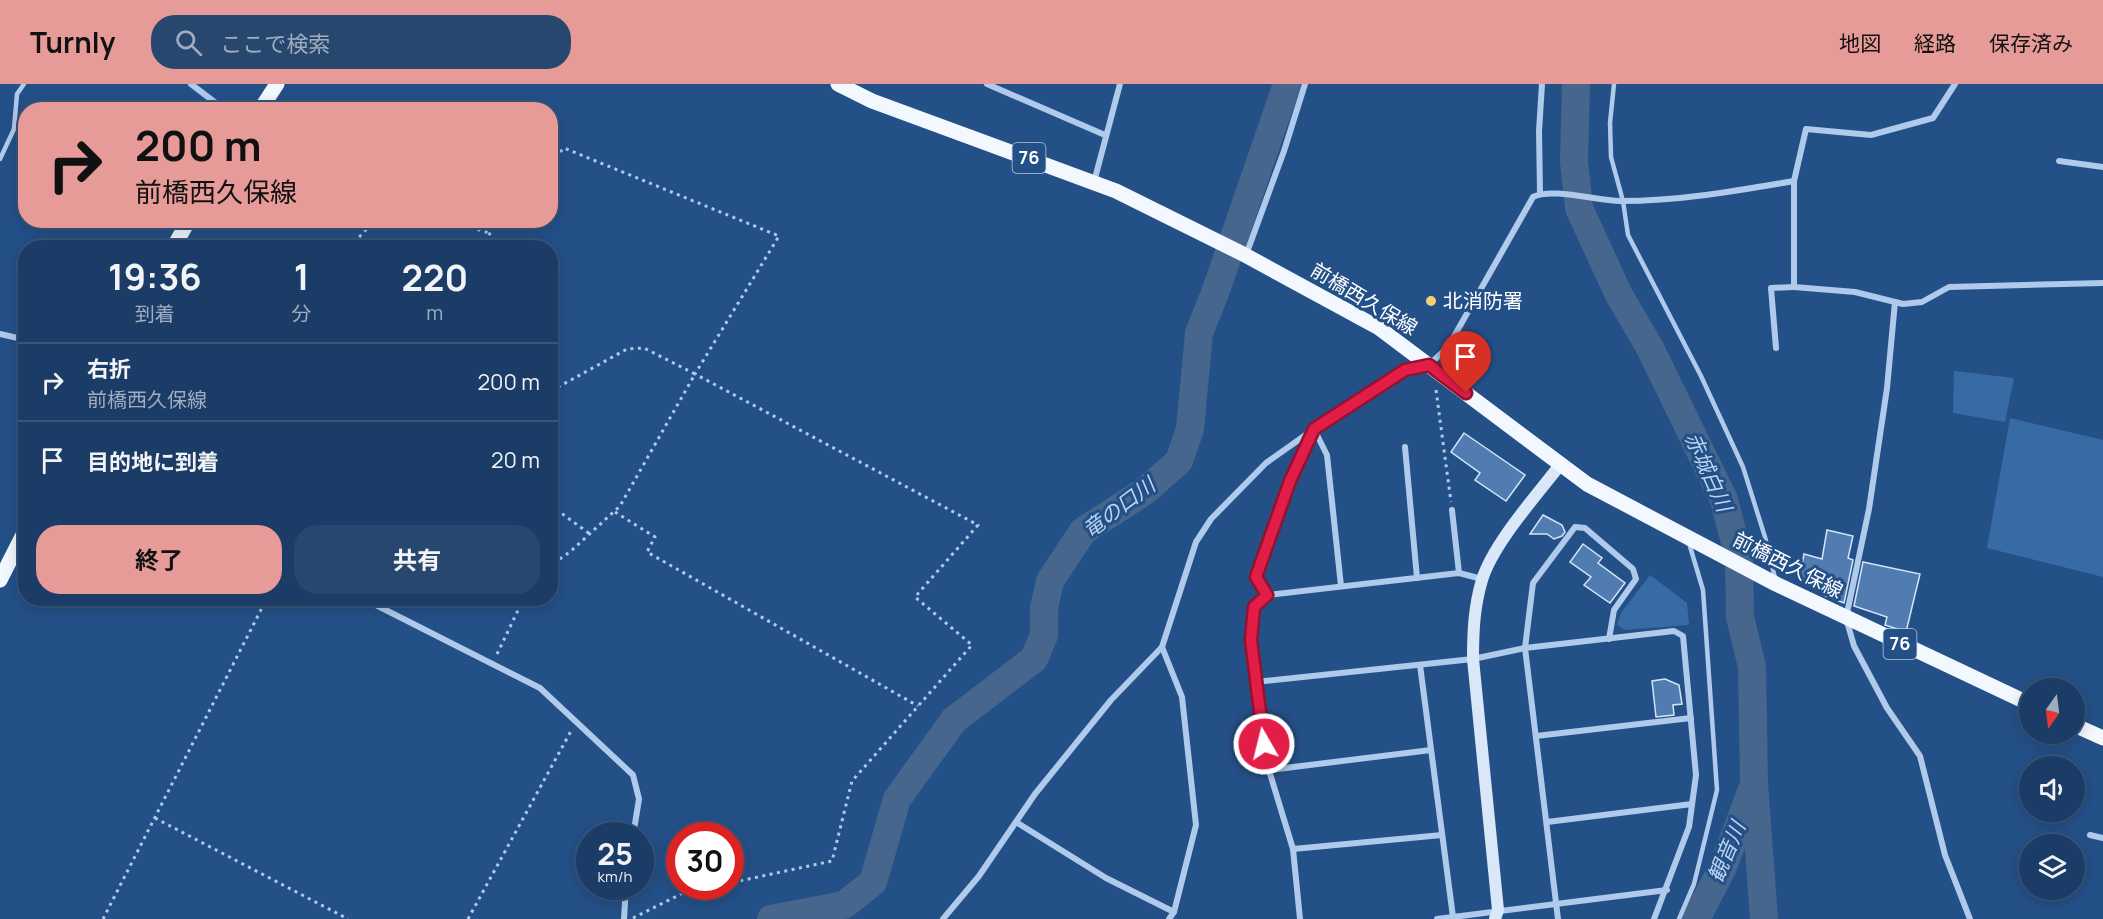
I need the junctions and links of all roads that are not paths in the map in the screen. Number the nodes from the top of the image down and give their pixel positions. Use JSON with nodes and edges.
{"nodes":[{"id":1,"x":24,"y":84,"type":"edge"},
{"id":2,"x":191,"y":84,"type":"edge"},
{"id":3,"x":277,"y":84,"type":"edge"},
{"id":4,"x":838,"y":84,"type":"edge"},
{"id":5,"x":987,"y":84,"type":"edge"},
{"id":6,"x":1120,"y":84,"type":"edge"},
{"id":7,"x":1305,"y":84,"type":"edge"},
{"id":8,"x":1542,"y":84,"type":"edge"},
{"id":9,"x":1614,"y":84,"type":"edge"},
{"id":10,"x":1956,"y":84,"type":"edge"},
{"id":11,"x":215,"y":102,"type":"edge"},
{"id":12,"x":265,"y":102,"type":"edge"},
{"id":13,"x":1105,"y":135,"type":"junction"},
{"id":14,"x":0,"y":159,"type":"edge"},
{"id":15,"x":2059,"y":161,"type":"dead end"},
{"id":16,"x":2103,"y":167,"type":"edge"},
{"id":17,"x":1794,"y":181,"type":"junction"},
{"id":18,"x":1094,"y":183,"type":"junction"},
{"id":19,"x":1544,"y":194,"type":"junction"},
{"id":20,"x":1621,"y":201,"type":"junction"},
{"id":21,"x":1244,"y":255,"type":"junction"},
{"id":22,"x":2103,"y":283,"type":"edge"},
{"id":23,"x":1794,"y":287,"type":"junction"},
{"id":24,"x":1895,"y":302,"type":"junction"},
{"id":25,"x":0,"y":334,"type":"edge"},
{"id":26,"x":18,"y":338,"type":"edge"},
{"id":27,"x":1776,"y":348,"type":"dead end"},
{"id":28,"x":1429,"y":365,"type":"junction"},
{"id":29,"x":1314,"y":429,"type":"junction"},
{"id":30,"x":1405,"y":447,"type":"dead end"},
{"id":31,"x":1560,"y":465,"type":"junction"},
{"id":32,"x":1452,"y":510,"type":"road end"},
{"id":33,"x":1689,"y":538,"type":"junction"},
{"id":34,"x":18,"y":545,"type":"edge"},
{"id":35,"x":1459,"y":573,"type":"junction"},
{"id":36,"x":1417,"y":578,"type":"junction"},
{"id":37,"x":1482,"y":579,"type":"junction"},
{"id":38,"x":0,"y":580,"type":"edge"},
{"id":39,"x":1774,"y":583,"type":"junction"},
{"id":40,"x":1341,"y":586,"type":"junction"},
{"id":41,"x":1267,"y":595,"type":"junction"},
{"id":42,"x":378,"y":606,"type":"edge"},
{"id":43,"x":1846,"y":618,"type":"junction"},
{"id":44,"x":1609,"y":639,"type":"junction"},
{"id":45,"x":1162,"y":647,"type":"junction"},
{"id":46,"x":1526,"y":648,"type":"junction"},
{"id":47,"x":1473,"y":659,"type":"junction"},
{"id":48,"x":1420,"y":665,"type":"junction"},
{"id":49,"x":1255,"y":682,"type":"junction"},
{"id":50,"x":2019,"y":699,"type":"edge"},
{"id":51,"x":1691,"y":718,"type":"junction"},
{"id":52,"x":2085,"y":730,"type":"edge"},
{"id":53,"x":1536,"y":736,"type":"junction"},
{"id":54,"x":2103,"y":738,"type":"edge"},
{"id":55,"x":1431,"y":750,"type":"junction"},
{"id":56,"x":1269,"y":770,"type":"junction"},
{"id":57,"x":1692,"y":804,"type":"junction"},
{"id":58,"x":635,"y":822,"type":"edge"},
{"id":59,"x":1016,"y":822,"type":"junction"},
{"id":60,"x":1547,"y":822,"type":"junction"},
{"id":61,"x":1442,"y":835,"type":"junction"},
{"id":62,"x":2091,"y":835,"type":"dead end"},
{"id":63,"x":2103,"y":838,"type":"edge"},
{"id":64,"x":1293,"y":849,"type":"junction"},
{"id":65,"x":1667,"y":890,"type":"junction"},
{"id":66,"x":625,"y":900,"type":"edge"},
{"id":67,"x":1558,"y":903,"type":"junction"},
{"id":68,"x":1174,"y":912,"type":"junction"},
{"id":69,"x":1497,"y":915,"type":"edge"},
{"id":70,"x":1453,"y":917,"type":"junction"},
{"id":71,"x":624,"y":919,"type":"edge"},
{"id":72,"x":943,"y":919,"type":"edge"},
{"id":73,"x":1169,"y":919,"type":"edge"},
{"id":74,"x":1300,"y":919,"type":"edge"},
{"id":75,"x":1437,"y":919,"type":"edge"},
{"id":76,"x":1558,"y":919,"type":"edge"},
{"id":77,"x":1654,"y":919,"type":"edge"},
{"id":78,"x":1679,"y":919,"type":"edge"},
{"id":79,"x":1970,"y":919,"type":"edge"}],
"edges":[{"from":1,"to":14,"type":"lane"},
{"from":2,"to":11,"type":"street"},
{"from":3,"to":12,"type":"main road"},
{"from":4,"to":18,"type":"main road","name":"前橋西久保線","number":"76"},
{"from":5,"to":13,"type":"street"},
{"from":6,"to":13,"type":"street"},
{"from":7,"to":21,"type":"street"},
{"from":8,"to":19,"type":"street"},
{"from":9,"to":20,"type":"lane"},
{"from":10,"to":17,"type":"street"},
{"from":13,"to":18,"type":"street"},
{"from":15,"to":16,"type":"street"},
{"from":17,"to":20,"type":"street"},
{"from":17,"to":23,"type":"street"},
{"from":18,"to":21,"type":"main road","name":"前橋西久保線","number":"76"},
{"from":19,"to":20,"type":"street"},
{"from":19,"to":28,"type":"street"},
{"from":20,"to":39,"type":"lane"},
{"from":21,"to":28,"type":"main road","name":"前橋西久保線","number":"76"},
{"from":22,"to":24,"type":"street"},
{"from":23,"to":24,"type":"street"},
{"from":23,"to":27,"type":"street"},
{"from":24,"to":43,"type":"street"},
{"from":25,"to":26,"type":"street"},
{"from":28,"to":29,"type":"street"},
{"from":28,"to":31,"type":"main road","name":"前橋西久保線","number":"76"},
{"from":29,"to":40,"type":"street"},
{"from":29,"to":41,"type":"street"},
{"from":29,"to":45,"type":"street"},
{"from":30,"to":36,"type":"street"},
{"from":31,"to":33,"type":"main road","name":"前橋西久保線","number":"76"},
{"from":31,"to":37,"type":"street"},
{"from":32,"to":35,"type":"street"},
{"from":33,"to":39,"type":"main road","name":"前橋西久保線","number":"76"},
{"from":33,"to":78,"type":"lane"},
{"from":34,"to":38,"type":"main road"},
{"from":35,"to":36,"type":"street"},
{"from":35,"to":37,"type":"street"},
{"from":36,"to":40,"type":"street"},
{"from":37,"to":47,"type":"street"},
{"from":39,"to":43,"type":"main road","name":"前橋西久保線","number":"76"},
{"from":40,"to":41,"type":"street"},
{"from":41,"to":49,"type":"street"},
{"from":42,"to":58,"type":"street"},
{"from":43,"to":50,"type":"main road","name":"前橋西久保線","number":"76"},
{"from":43,"to":79,"type":"street"},
{"from":44,"to":46,"type":"street"},
{"from":44,"to":46,"type":"street"},
{"from":44,"to":51,"type":"street"},
{"from":45,"to":59,"type":"street"},
{"from":45,"to":68,"type":"street"},
{"from":46,"to":47,"type":"street"},
{"from":46,"to":53,"type":"street"},
{"from":47,"to":48,"type":"street"},
{"from":47,"to":69,"type":"street"},
{"from":48,"to":49,"type":"street"},
{"from":48,"to":55,"type":"street"},
{"from":49,"to":56,"type":"street"},
{"from":51,"to":53,"type":"street"},
{"from":51,"to":57,"type":"street"},
{"from":52,"to":54,"type":"main road"},
{"from":53,"to":60,"type":"street"},
{"from":55,"to":56,"type":"street"},
{"from":55,"to":61,"type":"street"},
{"from":56,"to":64,"type":"street"},
{"from":57,"to":60,"type":"street"},
{"from":57,"to":65,"type":"street"},
{"from":59,"to":68,"type":"street"},
{"from":59,"to":72,"type":"street"},
{"from":60,"to":67,"type":"street"},
{"from":61,"to":64,"type":"street"},
{"from":61,"to":70,"type":"street"},
{"from":62,"to":63,"type":"street"},
{"from":64,"to":74,"type":"street"},
{"from":65,"to":67,"type":"street"},
{"from":65,"to":77,"type":"street"},
{"from":66,"to":71,"type":"street"},
{"from":67,"to":69,"type":"street"},
{"from":67,"to":76,"type":"street"},
{"from":68,"to":73,"type":"street"},
{"from":69,"to":70,"type":"street"},
{"from":70,"to":75,"type":"street"}]}
